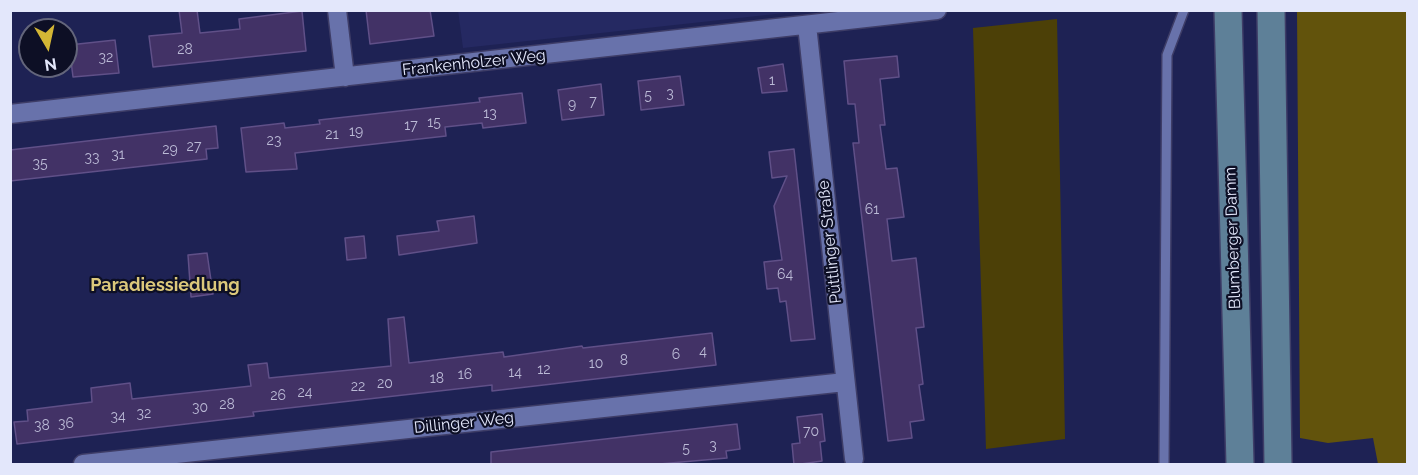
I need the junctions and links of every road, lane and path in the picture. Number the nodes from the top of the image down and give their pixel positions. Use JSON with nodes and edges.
{"nodes":[{"id":1,"x":337,"y":10,"type":"edge"},
{"id":2,"x":937,"y":10,"type":"edge"},
{"id":3,"x":1184,"y":10,"type":"edge"},
{"id":4,"x":1228,"y":10,"type":"edge"},
{"id":5,"x":1270,"y":10,"type":"edge"},
{"id":6,"x":829,"y":16,"type":"edge"},
{"id":7,"x":807,"y":25,"type":"junction"},
{"id":8,"x":345,"y":77,"type":"junction"},
{"id":9,"x":10,"y":114,"type":"edge"},
{"id":10,"x":845,"y":382,"type":"junction"},
{"id":11,"x":854,"y":459,"type":"dead end"},
{"id":12,"x":83,"y":465,"type":"edge"},
{"id":13,"x":1164,"y":465,"type":"edge"},
{"id":14,"x":1240,"y":465,"type":"edge"},
{"id":15,"x":1278,"y":465,"type":"edge"}],
"edges":[{"from":1,"to":8,"type":"street"},
{"from":2,"to":6,"type":"street","name":"Frankenholzer Weg"},
{"from":3,"to":13,"type":"lane"},
{"from":4,"to":14,"type":"main road","name":"Blumberger Damm"},
{"from":5,"to":15,"type":"main road"},
{"from":6,"to":7,"type":"street","name":"Frankenholzer Weg"},
{"from":7,"to":8,"type":"street","name":"Frankenholzer Weg"},
{"from":7,"to":10,"type":"street","name":"Püttlinger Straße"},
{"from":8,"to":9,"type":"street","name":"Frankenholzer Weg"},
{"from":10,"to":11,"type":"street","name":"Püttlinger Straße"},
{"from":10,"to":12,"type":"street","name":"Dillinger Weg"}]}
